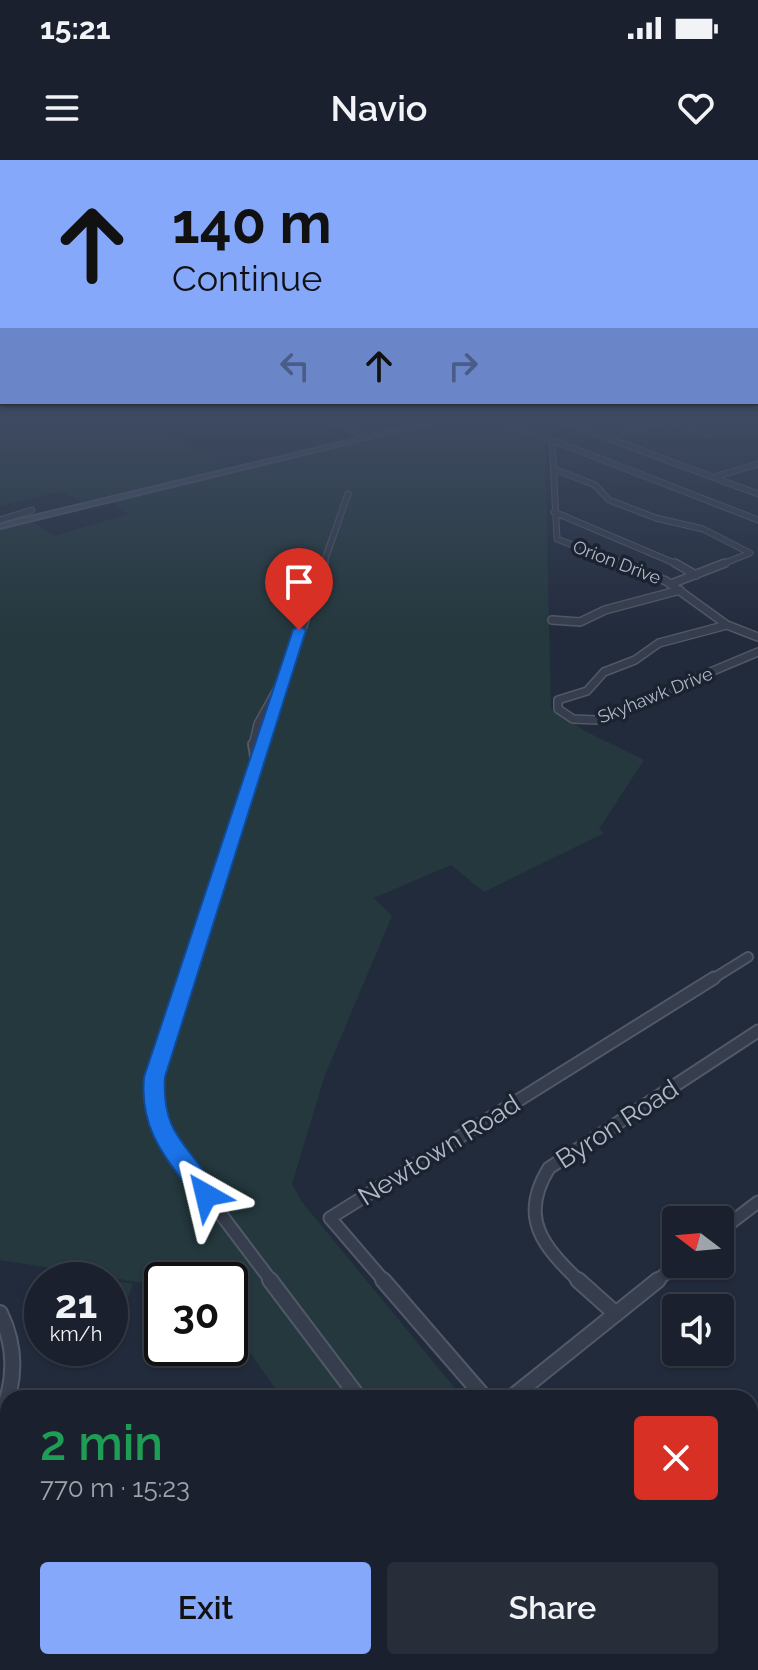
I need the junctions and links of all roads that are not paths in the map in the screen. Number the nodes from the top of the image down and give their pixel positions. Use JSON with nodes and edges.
{"nodes":[{"id":1,"x":126,"y":493,"type":"edge"},
{"id":2,"x":554,"y":493,"type":"edge"},
{"id":3,"x":603,"y":493,"type":"edge"},
{"id":4,"x":690,"y":493,"type":"edge"},
{"id":5,"x":348,"y":494,"type":"dead end"},
{"id":6,"x":32,"y":510,"type":"dead end"},
{"id":7,"x":554,"y":512,"type":"junction"},
{"id":8,"x":758,"y":520,"type":"edge"},
{"id":9,"x":0,"y":523,"type":"edge"},
{"id":10,"x":696,"y":575,"type":"junction"},
{"id":11,"x":671,"y":584,"type":"junction"},
{"id":12,"x":680,"y":590,"type":"junction"},
{"id":13,"x":552,"y":620,"type":"dead end"},
{"id":14,"x":727,"y":626,"type":"junction"},
{"id":15,"x":758,"y":637,"type":"edge"},
{"id":16,"x":758,"y":652,"type":"edge"},
{"id":17,"x":748,"y":957,"type":"dead end"},
{"id":18,"x":758,"y":1031,"type":"edge"},
{"id":19,"x":758,"y":1202,"type":"edge"},
{"id":20,"x":734,"y":1220,"type":"edge"},
{"id":21,"x":662,"y":1277,"type":"edge"},
{"id":22,"x":0,"y":1313,"type":"edge"},
{"id":23,"x":616,"y":1314,"type":"junction"},
{"id":24,"x":7,"y":1390,"type":"edge"},
{"id":25,"x":353,"y":1390,"type":"edge"},
{"id":26,"x":478,"y":1390,"type":"edge"},
{"id":27,"x":521,"y":1390,"type":"edge"}],
"edges":[{"from":1,"to":9,"type":"main road"},
{"from":2,"to":7,"type":"street","name":"Orion Drive"},
{"from":3,"to":10,"type":"street"},
{"from":4,"to":8,"type":"street"},
{"from":5,"to":25,"type":"street"},
{"from":6,"to":9,"type":"street"},
{"from":7,"to":10,"type":"street"},
{"from":7,"to":11,"type":"street","name":"Orion Drive"},
{"from":10,"to":11,"type":"street"},
{"from":11,"to":12,"type":"street","name":"Orion Drive"},
{"from":12,"to":13,"type":"street"},
{"from":12,"to":14,"type":"street"},
{"from":14,"to":15,"type":"street"},
{"from":14,"to":16,"type":"street","name":"Skyhawk Drive"},
{"from":17,"to":26,"type":"street","name":"Newtown Road"},
{"from":18,"to":23,"type":"street","name":"Byron Road"},
{"from":19,"to":20,"type":"street"},
{"from":21,"to":23,"type":"street"},
{"from":22,"to":24,"type":"street"},
{"from":23,"to":27,"type":"street"}]}
